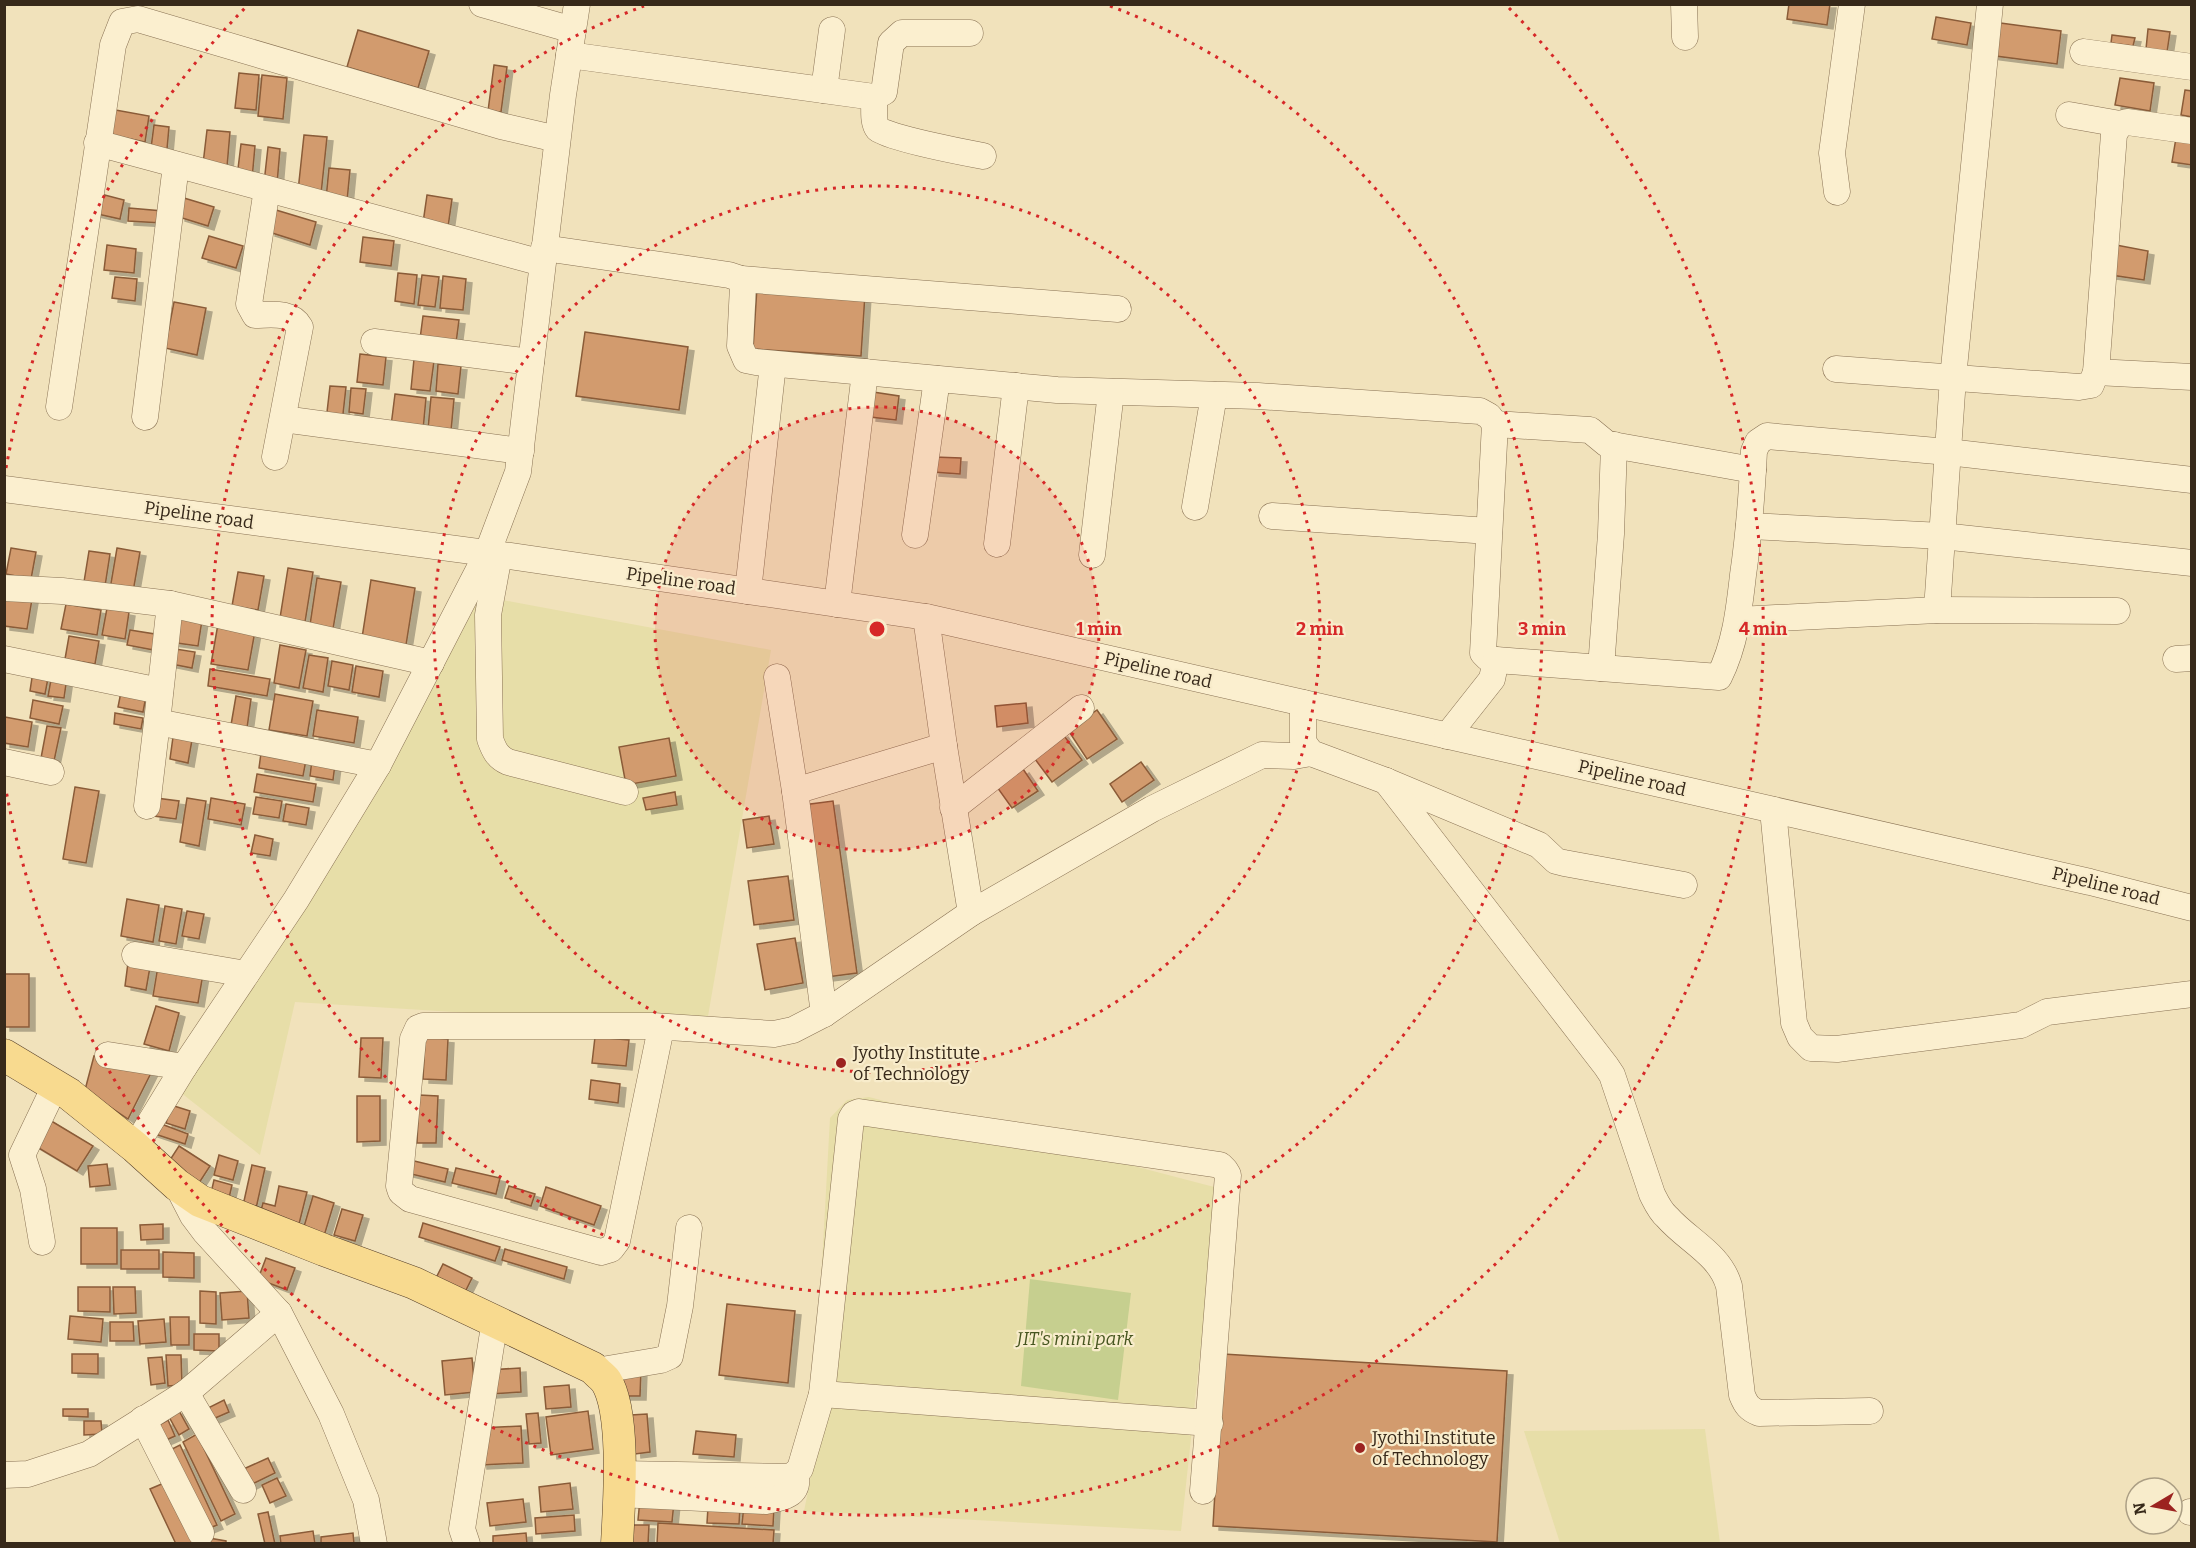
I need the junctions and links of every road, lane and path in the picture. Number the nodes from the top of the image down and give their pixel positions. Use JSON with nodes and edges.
{"nodes":[{"id":1,"x":482,"y":4,"type":"edge"},
{"id":2,"x":577,"y":4,"type":"edge"},
{"id":3,"x":1684,"y":4,"type":"edge"},
{"id":4,"x":1852,"y":4,"type":"edge"},
{"id":5,"x":1990,"y":4,"type":"edge"},
{"id":6,"x":573,"y":30,"type":"junction"},
{"id":7,"x":832,"y":30,"type":"dead end"},
{"id":8,"x":970,"y":33,"type":"dead end"},
{"id":9,"x":1685,"y":37,"type":"dead end"},
{"id":10,"x":2084,"y":52,"type":"dead end"},
{"id":11,"x":569,"y":55,"type":"junction"},
{"id":12,"x":2192,"y":67,"type":"edge"},
{"id":13,"x":824,"y":90,"type":"junction"},
{"id":14,"x":874,"y":97,"type":"junction"},
{"id":15,"x":2069,"y":115,"type":"dead end"},
{"id":16,"x":2120,"y":124,"type":"junction"},
{"id":17,"x":2192,"y":131,"type":"edge"},
{"id":18,"x":557,"y":139,"type":"junction"},
{"id":19,"x":97,"y":143,"type":"junction"},
{"id":20,"x":983,"y":156,"type":"dead end"},
{"id":21,"x":176,"y":165,"type":"junction"},
{"id":22,"x":267,"y":189,"type":"junction"},
{"id":23,"x":1837,"y":192,"type":"dead end"},
{"id":24,"x":543,"y":256,"type":"junction"},
{"id":25,"x":741,"y":279,"type":"junction"},
{"id":26,"x":1118,"y":309,"type":"dead end"},
{"id":27,"x":374,"y":342,"type":"dead end"},
{"id":28,"x":531,"y":362,"type":"junction"},
{"id":29,"x":773,"y":364,"type":"junction"},
{"id":30,"x":1836,"y":369,"type":"dead end"},
{"id":31,"x":865,"y":372,"type":"junction"},
{"id":32,"x":2096,"y":372,"type":"junction"},
{"id":33,"x":2192,"y":377,"type":"edge"},
{"id":34,"x":1953,"y":378,"type":"junction"},
{"id":35,"x":937,"y":379,"type":"junction"},
{"id":36,"x":1016,"y":386,"type":"junction"},
{"id":37,"x":1111,"y":392,"type":"junction"},
{"id":38,"x":1214,"y":395,"type":"junction"},
{"id":39,"x":59,"y":407,"type":"dead end"},
{"id":40,"x":145,"y":417,"type":"dead end"},
{"id":41,"x":283,"y":419,"type":"junction"},
{"id":42,"x":1495,"y":424,"type":"junction"},
{"id":43,"x":1614,"y":445,"type":"junction"},
{"id":44,"x":521,"y":451,"type":"junction"},
{"id":45,"x":1948,"y":452,"type":"junction"},
{"id":46,"x":275,"y":457,"type":"dead end"},
{"id":47,"x":1753,"y":470,"type":"junction"},
{"id":48,"x":2192,"y":480,"type":"edge"},
{"id":49,"x":4,"y":489,"type":"edge"},
{"id":50,"x":1195,"y":507,"type":"dead end"},
{"id":51,"x":1272,"y":516,"type":"dead end"},
{"id":52,"x":1749,"y":526,"type":"junction"},
{"id":53,"x":1489,"y":531,"type":"junction"},
{"id":54,"x":915,"y":535,"type":"dead end"},
{"id":55,"x":1942,"y":536,"type":"junction"},
{"id":56,"x":997,"y":544,"type":"dead end"},
{"id":57,"x":493,"y":554,"type":"junction"},
{"id":58,"x":1092,"y":555,"type":"dead end"},
{"id":59,"x":2192,"y":562,"type":"edge"},
{"id":60,"x":4,"y":588,"type":"edge"},
{"id":61,"x":748,"y":591,"type":"junction"},
{"id":62,"x":170,"y":604,"type":"junction"},
{"id":63,"x":837,"y":604,"type":"junction"},
{"id":64,"x":1937,"y":610,"type":"junction"},
{"id":65,"x":2117,"y":611,"type":"dead end"},
{"id":66,"x":926,"y":617,"type":"junction"},
{"id":67,"x":1738,"y":620,"type":"junction"},
{"id":68,"x":4,"y":659,"type":"edge"},
{"id":69,"x":1496,"y":660,"type":"junction"},
{"id":70,"x":431,"y":663,"type":"junction"},
{"id":71,"x":1601,"y":668,"type":"junction"},
{"id":72,"x":777,"y":677,"type":"dead end"},
{"id":73,"x":160,"y":691,"type":"junction"},
{"id":74,"x":1303,"y":703,"type":"junction"},
{"id":75,"x":1081,"y":708,"type":"dead end"},
{"id":76,"x":158,"y":723,"type":"junction"},
{"id":77,"x":1447,"y":736,"type":"junction"},
{"id":78,"x":944,"y":746,"type":"junction"},
{"id":79,"x":1311,"y":753,"type":"junction"},
{"id":80,"x":4,"y":762,"type":"edge"},
{"id":81,"x":378,"y":765,"type":"junction"},
{"id":82,"x":51,"y":772,"type":"dead end"},
{"id":83,"x":1386,"y":781,"type":"junction"},
{"id":84,"x":795,"y":791,"type":"junction"},
{"id":85,"x":625,"y":792,"type":"dead end"},
{"id":86,"x":147,"y":806,"type":"dead end"},
{"id":87,"x":953,"y":807,"type":"junction"},
{"id":88,"x":1773,"y":810,"type":"junction"},
{"id":89,"x":1684,"y":885,"type":"dead end"},
{"id":90,"x":2192,"y":908,"type":"edge"},
{"id":91,"x":971,"y":913,"type":"junction"},
{"id":92,"x":135,"y":955,"type":"dead end"},
{"id":93,"x":246,"y":974,"type":"junction"},
{"id":94,"x":2192,"y":994,"type":"edge"},
{"id":95,"x":824,"y":1014,"type":"junction"},
{"id":96,"x":661,"y":1028,"type":"junction"},
{"id":97,"x":4,"y":1055,"type":"edge"},
{"id":98,"x":108,"y":1055,"type":"dead end"},
{"id":99,"x":184,"y":1067,"type":"junction"},
{"id":100,"x":56,"y":1086,"type":"junction"},
{"id":101,"x":135,"y":1146,"type":"junction"},
{"id":102,"x":177,"y":1185,"type":"junction"},
{"id":103,"x":689,"y":1227,"type":"dead end"},
{"id":104,"x":42,"y":1242,"type":"dead end"},
{"id":105,"x":279,"y":1313,"type":"junction"},
{"id":106,"x":495,"y":1320,"type":"junction"},
{"id":107,"x":596,"y":1371,"type":"junction"},
{"id":108,"x":186,"y":1392,"type":"junction"},
{"id":109,"x":822,"y":1394,"type":"junction"},
{"id":110,"x":1870,"y":1411,"type":"dead end"},
{"id":111,"x":143,"y":1419,"type":"junction"},
{"id":112,"x":1210,"y":1423,"type":"junction"},
{"id":113,"x":4,"y":1475,"type":"edge"},
{"id":114,"x":619,"y":1484,"type":"junction"},
{"id":115,"x":243,"y":1491,"type":"dead end"},
{"id":116,"x":1203,"y":1491,"type":"dead end"},
{"id":117,"x":201,"y":1533,"type":"dead end"},
{"id":118,"x":374,"y":1544,"type":"edge"},
{"id":119,"x":467,"y":1544,"type":"edge"},
{"id":120,"x":617,"y":1544,"type":"edge"}],
"edges":[{"from":1,"to":6,"type":"street"},
{"from":2,"to":6,"type":"street"},
{"from":3,"to":9,"type":"street"},
{"from":4,"to":23,"type":"street"},
{"from":5,"to":34,"type":"street"},
{"from":6,"to":11,"type":"street"},
{"from":7,"to":13,"type":"street"},
{"from":8,"to":14,"type":"street"},
{"from":10,"to":12,"type":"street"},
{"from":11,"to":13,"type":"street"},
{"from":11,"to":18,"type":"street"},
{"from":13,"to":14,"type":"street"},
{"from":14,"to":20,"type":"street"},
{"from":15,"to":16,"type":"street"},
{"from":16,"to":17,"type":"street"},
{"from":16,"to":32,"type":"street"},
{"from":18,"to":19,"type":"street"},
{"from":18,"to":24,"type":"street"},
{"from":19,"to":21,"type":"street"},
{"from":19,"to":39,"type":"street"},
{"from":21,"to":22,"type":"street"},
{"from":21,"to":40,"type":"street"},
{"from":22,"to":24,"type":"street"},
{"from":22,"to":41,"type":"street"},
{"from":24,"to":25,"type":"street"},
{"from":24,"to":28,"type":"street"},
{"from":25,"to":26,"type":"street"},
{"from":25,"to":29,"type":"street"},
{"from":27,"to":28,"type":"street"},
{"from":28,"to":44,"type":"street"},
{"from":29,"to":31,"type":"street"},
{"from":29,"to":61,"type":"street"},
{"from":30,"to":34,"type":"street"},
{"from":31,"to":35,"type":"street"},
{"from":31,"to":63,"type":"street"},
{"from":32,"to":33,"type":"street"},
{"from":32,"to":34,"type":"street"},
{"from":34,"to":45,"type":"street"},
{"from":35,"to":36,"type":"street"},
{"from":35,"to":54,"type":"street"},
{"from":36,"to":37,"type":"street"},
{"from":36,"to":56,"type":"street"},
{"from":37,"to":38,"type":"street"},
{"from":37,"to":58,"type":"street"},
{"from":38,"to":42,"type":"street"},
{"from":38,"to":50,"type":"street"},
{"from":41,"to":44,"type":"street"},
{"from":41,"to":46,"type":"street"},
{"from":42,"to":43,"type":"street"},
{"from":42,"to":53,"type":"street"},
{"from":43,"to":47,"type":"street"},
{"from":43,"to":71,"type":"street"},
{"from":44,"to":57,"type":"street"},
{"from":45,"to":47,"type":"street"},
{"from":45,"to":48,"type":"street"},
{"from":45,"to":55,"type":"street"},
{"from":47,"to":52,"type":"street"},
{"from":49,"to":57,"type":"street","name":"Pipeline road"},
{"from":51,"to":53,"type":"street"},
{"from":52,"to":55,"type":"street"},
{"from":52,"to":67,"type":"street"},
{"from":53,"to":69,"type":"street"},
{"from":55,"to":59,"type":"street"},
{"from":55,"to":64,"type":"street"},
{"from":57,"to":61,"type":"street","name":"Pipeline road"},
{"from":57,"to":70,"type":"street"},
{"from":57,"to":85,"type":"street"},
{"from":60,"to":62,"type":"street"},
{"from":61,"to":63,"type":"street","name":"Pipeline road"},
{"from":62,"to":70,"type":"street"},
{"from":62,"to":73,"type":"street"},
{"from":63,"to":66,"type":"street","name":"Pipeline road"},
{"from":64,"to":65,"type":"street"},
{"from":64,"to":67,"type":"street"},
{"from":66,"to":74,"type":"street","name":"Pipeline road"},
{"from":66,"to":78,"type":"street"},
{"from":67,"to":71,"type":"street"},
{"from":68,"to":73,"type":"street"},
{"from":69,"to":71,"type":"street"},
{"from":69,"to":77,"type":"street"},
{"from":70,"to":81,"type":"street"},
{"from":72,"to":84,"type":"street"},
{"from":73,"to":76,"type":"street"},
{"from":74,"to":77,"type":"street","name":"Pipeline road"},
{"from":74,"to":79,"type":"street"},
{"from":75,"to":87,"type":"street"},
{"from":76,"to":81,"type":"street"},
{"from":76,"to":86,"type":"street"},
{"from":77,"to":88,"type":"street","name":"Pipeline road"},
{"from":78,"to":84,"type":"street"},
{"from":78,"to":87,"type":"street"},
{"from":79,"to":83,"type":"street"},
{"from":79,"to":91,"type":"street"},
{"from":80,"to":82,"type":"street"},
{"from":81,"to":93,"type":"street"},
{"from":83,"to":89,"type":"street"},
{"from":83,"to":110,"type":"street"},
{"from":84,"to":95,"type":"street"},
{"from":87,"to":91,"type":"street"},
{"from":88,"to":90,"type":"street","name":"Pipeline road"},
{"from":88,"to":94,"type":"street"},
{"from":91,"to":95,"type":"street"},
{"from":92,"to":93,"type":"street"},
{"from":93,"to":99,"type":"street"},
{"from":95,"to":96,"type":"street"},
{"from":96,"to":96,"type":"street"},
{"from":97,"to":100,"type":"main road"},
{"from":98,"to":99,"type":"street"},
{"from":99,"to":101,"type":"street"},
{"from":100,"to":101,"type":"main road"},
{"from":100,"to":104,"type":"street"},
{"from":101,"to":102,"type":"main road"},
{"from":102,"to":105,"type":"street"},
{"from":102,"to":106,"type":"main road"},
{"from":103,"to":107,"type":"street"},
{"from":105,"to":108,"type":"street"},
{"from":105,"to":118,"type":"street"},
{"from":106,"to":107,"type":"main road"},
{"from":106,"to":119,"type":"street"},
{"from":107,"to":114,"type":"main road"},
{"from":108,"to":111,"type":"street"},
{"from":108,"to":115,"type":"street"},
{"from":109,"to":112,"type":"street"},
{"from":109,"to":112,"type":"street"},
{"from":109,"to":114,"type":"street"},
{"from":111,"to":113,"type":"street"},
{"from":111,"to":117,"type":"street"},
{"from":112,"to":116,"type":"street"},
{"from":114,"to":120,"type":"main road"}]}
